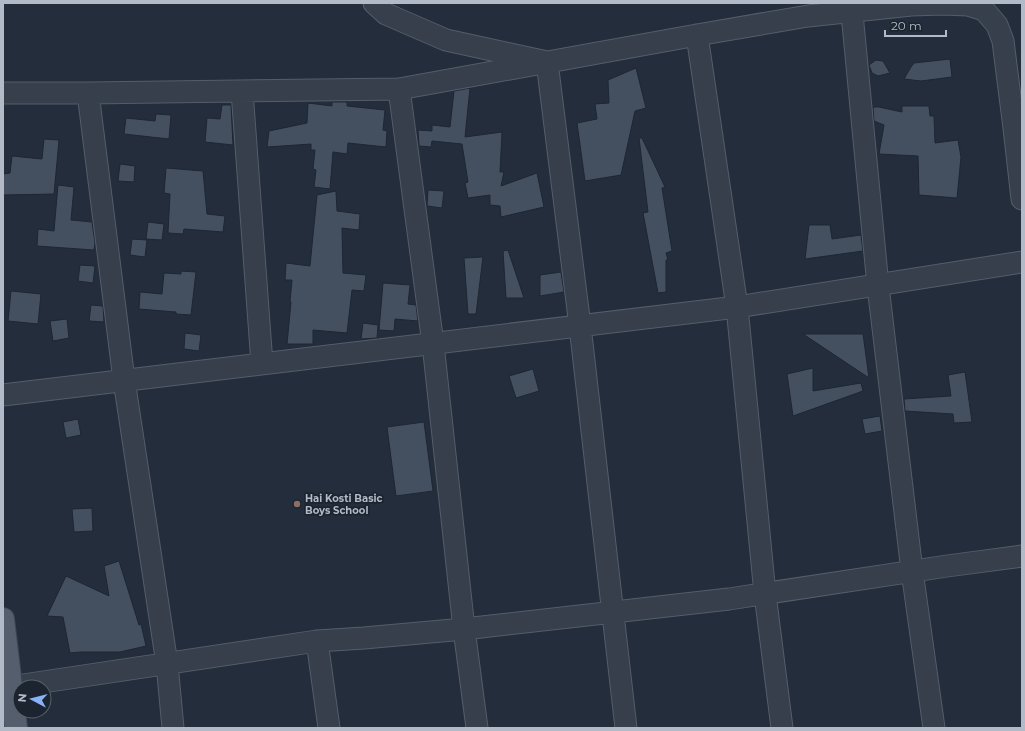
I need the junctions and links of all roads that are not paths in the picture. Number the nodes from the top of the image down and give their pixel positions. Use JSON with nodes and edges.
{"nodes":[{"id":1,"x":374,"y":3,"type":"edge"},
{"id":2,"x":851,"y":7,"type":"edge"},
{"id":3,"x":697,"y":35,"type":"junction"},
{"id":4,"x":547,"y":62,"type":"junction"},
{"id":5,"x":399,"y":89,"type":"junction"},
{"id":6,"x":242,"y":91,"type":"junction"},
{"id":7,"x":3,"y":93,"type":"edge"},
{"id":8,"x":88,"y":93,"type":"junction"},
{"id":9,"x":1022,"y":200,"type":"edge"},
{"id":10,"x":1022,"y":262,"type":"edge"},
{"id":11,"x":878,"y":286,"type":"junction"},
{"id":12,"x":737,"y":307,"type":"junction"},
{"id":13,"x":580,"y":326,"type":"junction"},
{"id":14,"x":433,"y":344,"type":"junction"},
{"id":15,"x":262,"y":364,"type":"junction"},
{"id":16,"x":124,"y":380,"type":"junction"},
{"id":17,"x":3,"y":395,"type":"edge"},
{"id":18,"x":1022,"y":556,"type":"edge"},
{"id":19,"x":912,"y":571,"type":"junction"},
{"id":20,"x":765,"y":594,"type":"junction"},
{"id":21,"x":613,"y":612,"type":"junction"},
{"id":22,"x":3,"y":619,"type":"edge"},
{"id":23,"x":464,"y":630,"type":"junction"},
{"id":24,"x":317,"y":641,"type":"junction"},
{"id":25,"x":167,"y":664,"type":"junction"},
{"id":26,"x":7,"y":688,"type":"edge"},
{"id":27,"x":16,"y":728,"type":"edge"},
{"id":28,"x":173,"y":728,"type":"edge"},
{"id":29,"x":329,"y":728,"type":"edge"},
{"id":30,"x":477,"y":728,"type":"edge"},
{"id":31,"x":626,"y":728,"type":"edge"},
{"id":32,"x":782,"y":728,"type":"edge"},
{"id":33,"x":934,"y":728,"type":"edge"}],
"edges":[{"from":1,"to":4,"type":"street"},
{"from":2,"to":3,"type":"street"},
{"from":2,"to":9,"type":"street"},
{"from":2,"to":11,"type":"street"},
{"from":3,"to":4,"type":"street"},
{"from":3,"to":12,"type":"street"},
{"from":4,"to":5,"type":"street"},
{"from":4,"to":13,"type":"street"},
{"from":5,"to":6,"type":"street"},
{"from":5,"to":14,"type":"street"},
{"from":6,"to":8,"type":"street"},
{"from":6,"to":15,"type":"street"},
{"from":7,"to":8,"type":"street"},
{"from":8,"to":16,"type":"street"},
{"from":10,"to":11,"type":"street"},
{"from":11,"to":12,"type":"street"},
{"from":11,"to":19,"type":"street"},
{"from":12,"to":13,"type":"street"},
{"from":12,"to":20,"type":"street"},
{"from":13,"to":14,"type":"street"},
{"from":13,"to":21,"type":"street"},
{"from":14,"to":15,"type":"street"},
{"from":14,"to":23,"type":"street"},
{"from":15,"to":16,"type":"street"},
{"from":16,"to":17,"type":"street"},
{"from":16,"to":25,"type":"street"},
{"from":18,"to":19,"type":"street"},
{"from":19,"to":20,"type":"street"},
{"from":19,"to":33,"type":"street"},
{"from":20,"to":21,"type":"street"},
{"from":20,"to":32,"type":"street"},
{"from":21,"to":23,"type":"street"},
{"from":21,"to":31,"type":"street"},
{"from":22,"to":26,"type":"main road"},
{"from":23,"to":24,"type":"street"},
{"from":23,"to":30,"type":"street"},
{"from":24,"to":25,"type":"street"},
{"from":24,"to":29,"type":"street"},
{"from":25,"to":26,"type":"street"},
{"from":25,"to":28,"type":"street"},
{"from":26,"to":27,"type":"main road"}]}
